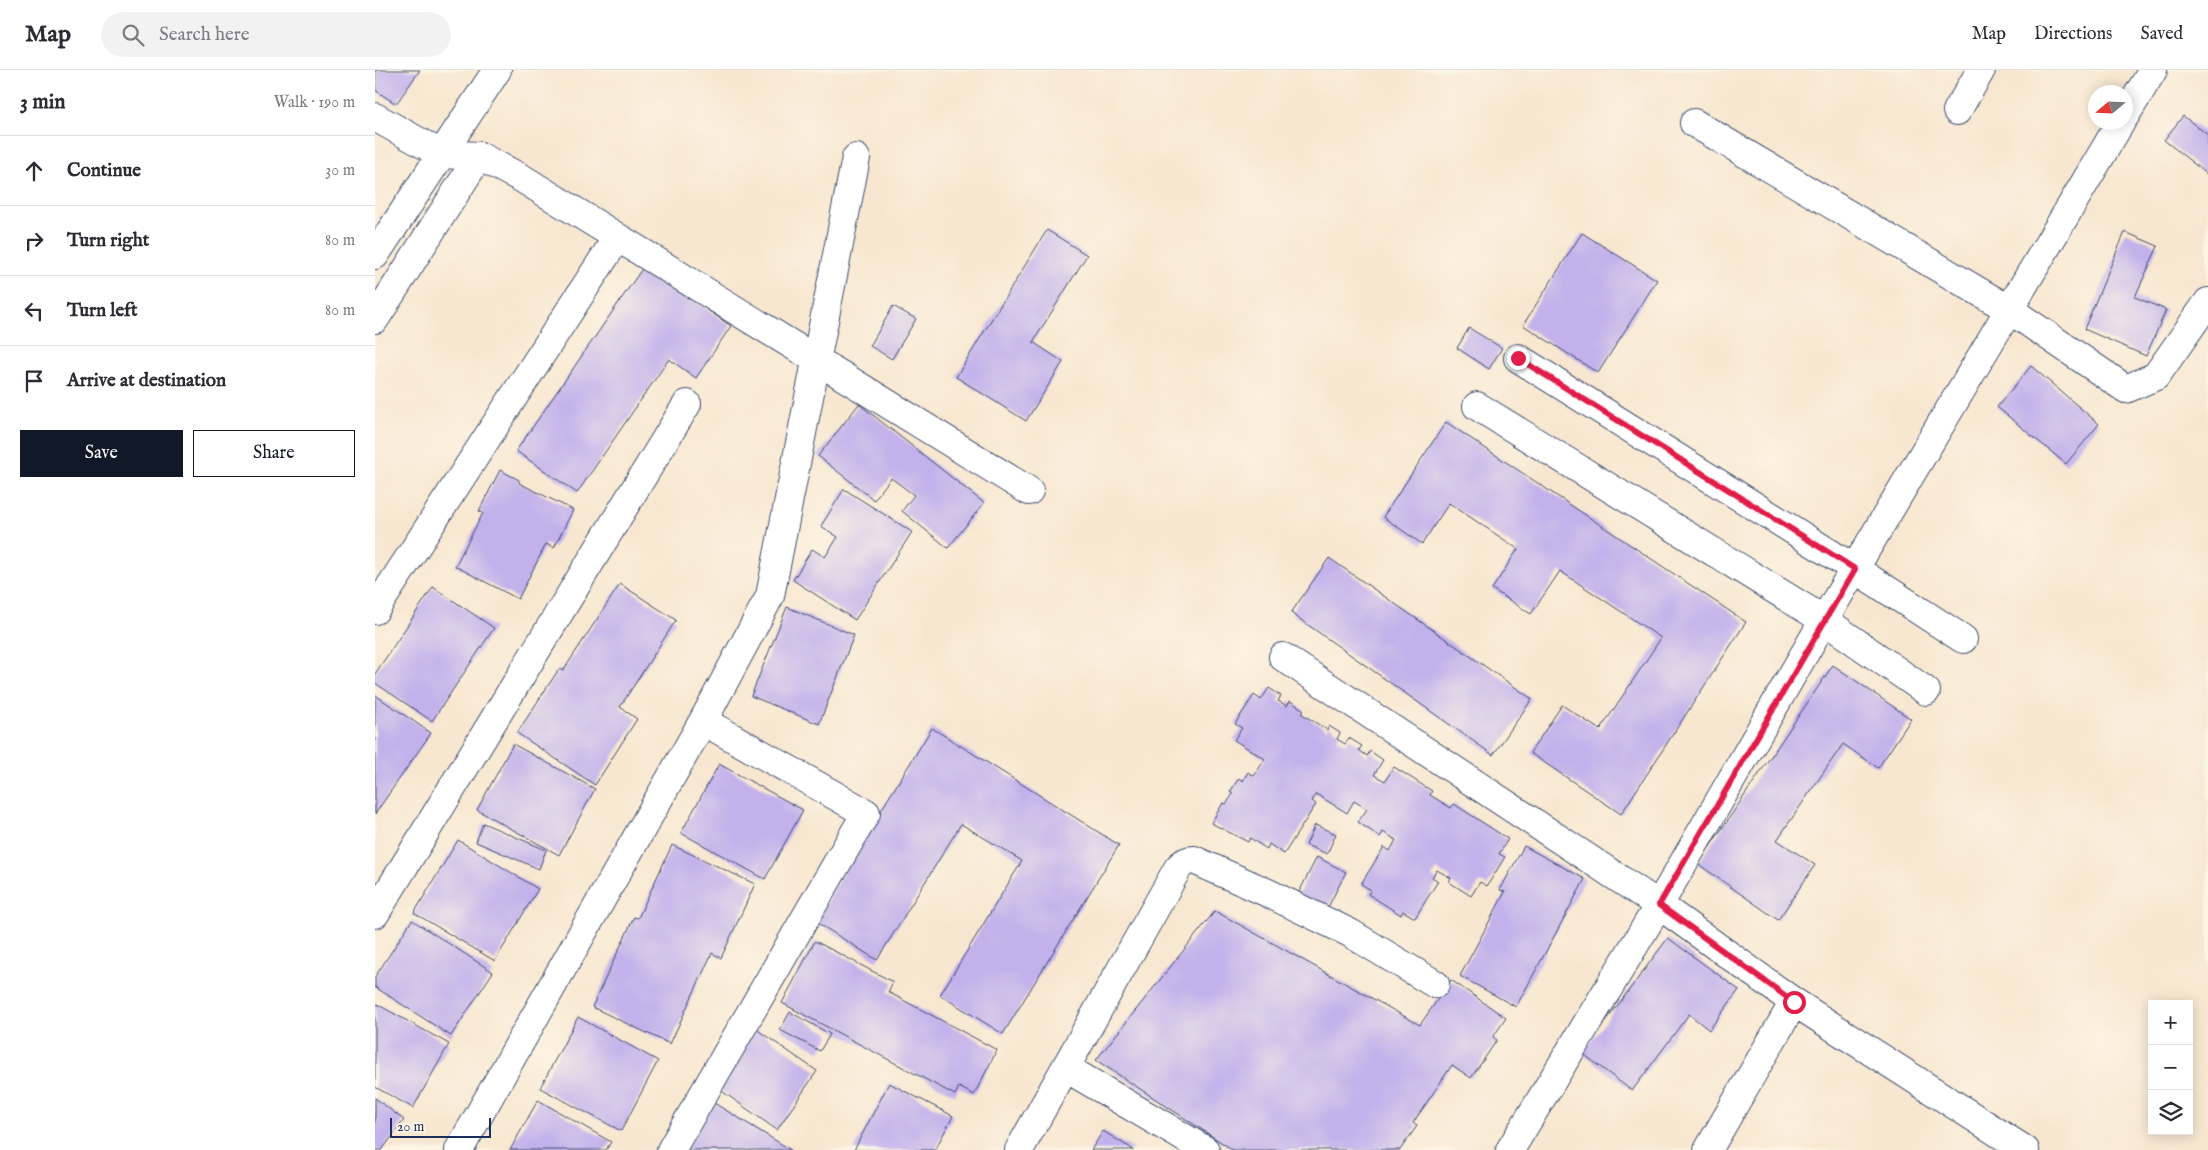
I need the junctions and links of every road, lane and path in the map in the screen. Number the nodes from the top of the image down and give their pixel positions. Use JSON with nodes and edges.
{"nodes":[{"id":1,"x":497,"y":70,"type":"edge"},
{"id":2,"x":1981,"y":70,"type":"edge"},
{"id":3,"x":2153,"y":70,"type":"edge"},
{"id":4,"x":2133,"y":103,"type":"edge"},
{"id":5,"x":1957,"y":111,"type":"dead end"},
{"id":6,"x":375,"y":117,"type":"edge"},
{"id":7,"x":1694,"y":123,"type":"dead end"},
{"id":8,"x":2116,"y":130,"type":"edge"},
{"id":9,"x":441,"y":154,"type":"junction"},
{"id":10,"x":479,"y":156,"type":"junction"},
{"id":11,"x":856,"y":158,"type":"dead end"},
{"id":12,"x":617,"y":238,"type":"junction"},
{"id":13,"x":375,"y":255,"type":"edge"},
{"id":14,"x":2208,"y":302,"type":"edge"},
{"id":15,"x":2009,"y":310,"type":"junction"},
{"id":16,"x":375,"y":319,"type":"edge"},
{"id":17,"x":1518,"y":358,"type":"dead end"},
{"id":18,"x":817,"y":360,"type":"junction"},
{"id":19,"x":687,"y":404,"type":"dead end"},
{"id":20,"x":1477,"y":406,"type":"dead end"},
{"id":21,"x":1029,"y":491,"type":"dead end"},
{"id":22,"x":1855,"y":569,"type":"junction"},
{"id":23,"x":375,"y":610,"type":"edge"},
{"id":24,"x":1824,"y":620,"type":"junction"},
{"id":25,"x":1963,"y":639,"type":"dead end"},
{"id":26,"x":1283,"y":657,"type":"dead end"},
{"id":27,"x":1926,"y":691,"type":"dead end"},
{"id":28,"x":703,"y":721,"type":"junction"},
{"id":29,"x":1659,"y":905,"type":"junction"},
{"id":30,"x":375,"y":914,"type":"edge"},
{"id":31,"x":1435,"y":984,"type":"dead end"},
{"id":32,"x":1794,"y":1002,"type":"junction"},
{"id":33,"x":1066,"y":1068,"type":"junction"},
{"id":34,"x":459,"y":1150,"type":"edge"},
{"id":35,"x":671,"y":1150,"type":"edge"},
{"id":36,"x":1019,"y":1150,"type":"edge"},
{"id":37,"x":1205,"y":1150,"type":"edge"},
{"id":38,"x":1509,"y":1150,"type":"edge"},
{"id":39,"x":1707,"y":1150,"type":"edge"},
{"id":40,"x":2025,"y":1150,"type":"edge"}],
"edges":[{"from":1,"to":9,"type":"street"},
{"from":2,"to":5,"type":"street"},
{"from":3,"to":4,"type":"street"},
{"from":6,"to":9,"type":"street"},
{"from":7,"to":15,"type":"street"},
{"from":8,"to":15,"type":"street"},
{"from":9,"to":10,"type":"street"},
{"from":9,"to":13,"type":"street"},
{"from":10,"to":12,"type":"street"},
{"from":10,"to":16,"type":"street"},
{"from":11,"to":18,"type":"street"},
{"from":12,"to":18,"type":"street"},
{"from":12,"to":23,"type":"street"},
{"from":14,"to":15,"type":"street"},
{"from":15,"to":22,"type":"street"},
{"from":17,"to":22,"type":"street"},
{"from":18,"to":21,"type":"street"},
{"from":18,"to":28,"type":"street"},
{"from":19,"to":30,"type":"street"},
{"from":20,"to":24,"type":"street"},
{"from":22,"to":24,"type":"street"},
{"from":22,"to":25,"type":"street"},
{"from":24,"to":27,"type":"street"},
{"from":24,"to":29,"type":"street"},
{"from":26,"to":29,"type":"street"},
{"from":28,"to":34,"type":"street"},
{"from":28,"to":35,"type":"street"},
{"from":29,"to":32,"type":"street"},
{"from":29,"to":38,"type":"street"},
{"from":31,"to":33,"type":"street"},
{"from":32,"to":39,"type":"street"},
{"from":32,"to":40,"type":"street"},
{"from":33,"to":36,"type":"street"},
{"from":33,"to":37,"type":"street"}]}
